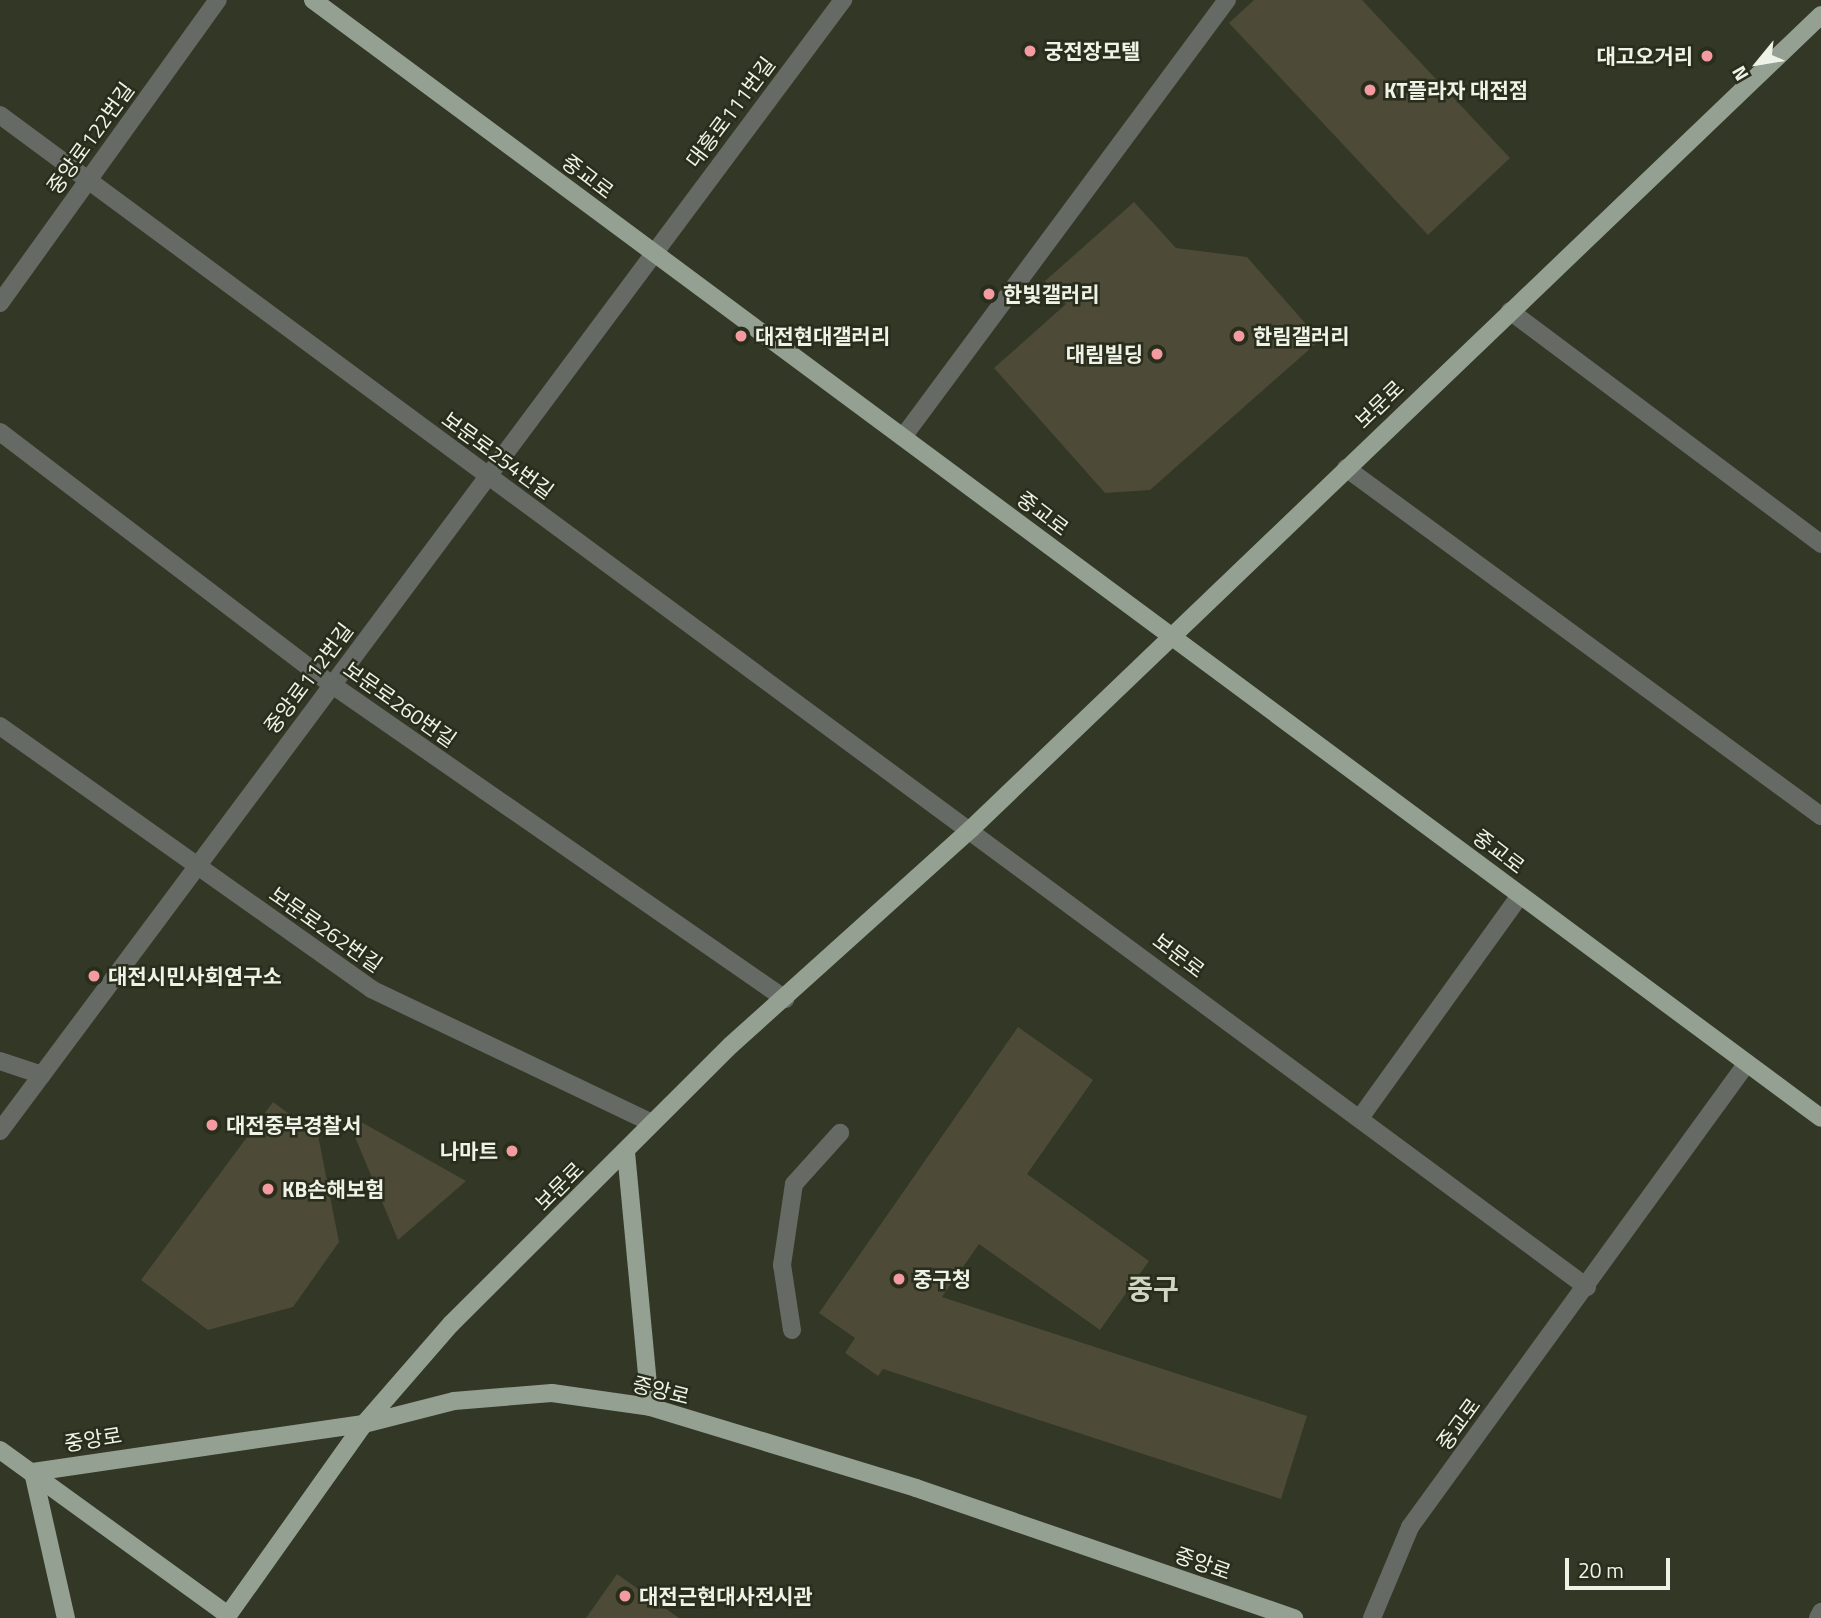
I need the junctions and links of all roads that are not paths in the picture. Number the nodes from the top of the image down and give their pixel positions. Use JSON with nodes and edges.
{"nodes":[{"id":1,"x":218,"y":0,"type":"edge"},
{"id":2,"x":313,"y":0,"type":"edge"},
{"id":3,"x":843,"y":0,"type":"edge"},
{"id":4,"x":1227,"y":0,"type":"edge"},
{"id":5,"x":1821,"y":15,"type":"edge"},
{"id":6,"x":0,"y":115,"type":"edge"},
{"id":7,"x":87,"y":180,"type":"junction"},
{"id":8,"x":653,"y":252,"type":"junction"},
{"id":9,"x":0,"y":303,"type":"edge"},
{"id":10,"x":1510,"y":311,"type":"junction"},
{"id":11,"x":0,"y":432,"type":"edge"},
{"id":12,"x":903,"y":438,"type":"junction"},
{"id":13,"x":1346,"y":468,"type":"junction"},
{"id":14,"x":486,"y":475,"type":"junction"},
{"id":15,"x":1821,"y":544,"type":"edge"},
{"id":16,"x":1172,"y":636,"type":"junction"},
{"id":17,"x":331,"y":684,"type":"junction"},
{"id":18,"x":0,"y":726,"type":"edge"},
{"id":19,"x":1821,"y":816,"type":"edge"},
{"id":20,"x":971,"y":829,"type":"junction"},
{"id":21,"x":197,"y":866,"type":"junction"},
{"id":22,"x":1520,"y":895,"type":"junction"},
{"id":23,"x":785,"y":999,"type":"junction"},
{"id":24,"x":0,"y":1061,"type":"edge"},
{"id":25,"x":1747,"y":1063,"type":"junction"},
{"id":26,"x":41,"y":1075,"type":"junction"},
{"id":27,"x":1360,"y":1118,"type":"junction"},
{"id":28,"x":1821,"y":1118,"type":"edge"},
{"id":29,"x":652,"y":1123,"type":"junction"},
{"id":30,"x":0,"y":1131,"type":"edge"},
{"id":31,"x":840,"y":1133,"type":"dead end"},
{"id":32,"x":626,"y":1152,"type":"junction"},
{"id":33,"x":1587,"y":1287,"type":"junction"},
{"id":34,"x":792,"y":1330,"type":"dead end"},
{"id":35,"x":650,"y":1407,"type":"junction"},
{"id":36,"x":364,"y":1424,"type":"junction"},
{"id":37,"x":0,"y":1450,"type":"edge"},
{"id":38,"x":33,"y":1472,"type":"junction"},
{"id":39,"x":1821,"y":1612,"type":"edge"},
{"id":40,"x":227,"y":1617,"type":"edge"},
{"id":41,"x":66,"y":1618,"type":"edge"},
{"id":42,"x":1294,"y":1618,"type":"edge"},
{"id":43,"x":1372,"y":1618,"type":"edge"},
{"id":44,"x":1818,"y":1618,"type":"edge"}],
"edges":[{"from":1,"to":7,"type":"street","name":"중앙로122번길"},
{"from":2,"to":8,"type":"main road","name":"중교로"},
{"from":3,"to":8,"type":"street","name":"대흥로111번길"},
{"from":4,"to":12,"type":"street"},
{"from":5,"to":10,"type":"main road","name":"보문로"},
{"from":6,"to":7,"type":"street","name":"보문로254번길"},
{"from":7,"to":9,"type":"street","name":"중앙로122번길"},
{"from":7,"to":14,"type":"street","name":"보문로254번길"},
{"from":8,"to":12,"type":"main road","name":"중교로"},
{"from":8,"to":14,"type":"street","name":"중앙로112번길"},
{"from":10,"to":13,"type":"main road","name":"보문로"},
{"from":10,"to":15,"type":"street"},
{"from":11,"to":17,"type":"street","name":"보문로260번길"},
{"from":12,"to":16,"type":"main road","name":"중교로"},
{"from":13,"to":16,"type":"main road","name":"보문로"},
{"from":13,"to":19,"type":"street"},
{"from":14,"to":17,"type":"street","name":"중앙로112번길"},
{"from":14,"to":20,"type":"street","name":"보문로254번길"},
{"from":16,"to":20,"type":"main road","name":"보문로"},
{"from":16,"to":22,"type":"main road","name":"중교로"},
{"from":17,"to":21,"type":"street","name":"중앙로112번길"},
{"from":17,"to":23,"type":"street","name":"보문로260번길"},
{"from":18,"to":21,"type":"street","name":"보문로262번길"},
{"from":20,"to":23,"type":"main road","name":"보문로"},
{"from":20,"to":27,"type":"street","name":"보문로"},
{"from":21,"to":26,"type":"street","name":"중앙로112번길"},
{"from":21,"to":29,"type":"street","name":"보문로262번길"},
{"from":22,"to":25,"type":"main road","name":"중교로"},
{"from":22,"to":27,"type":"street"},
{"from":23,"to":29,"type":"main road","name":"보문로"},
{"from":24,"to":26,"type":"street"},
{"from":25,"to":28,"type":"main road","name":"중교로"},
{"from":25,"to":33,"type":"street","name":"중교로"},
{"from":26,"to":30,"type":"street","name":"중앙로112번길"},
{"from":27,"to":33,"type":"street","name":"보문로"},
{"from":29,"to":32,"type":"main road","name":"보문로"},
{"from":31,"to":34,"type":"street"},
{"from":32,"to":35,"type":"main road"},
{"from":32,"to":36,"type":"main road","name":"보문로"},
{"from":33,"to":43,"type":"street","name":"중교로"},
{"from":35,"to":36,"type":"main road","name":"중앙로"},
{"from":35,"to":42,"type":"main road","name":"중앙로"},
{"from":36,"to":38,"type":"main road","name":"중앙로"},
{"from":36,"to":40,"type":"main road","name":"보문로"},
{"from":37,"to":38,"type":"main road"},
{"from":38,"to":40,"type":"main road"},
{"from":38,"to":41,"type":"main road"},
{"from":39,"to":44,"type":"street"}]}
